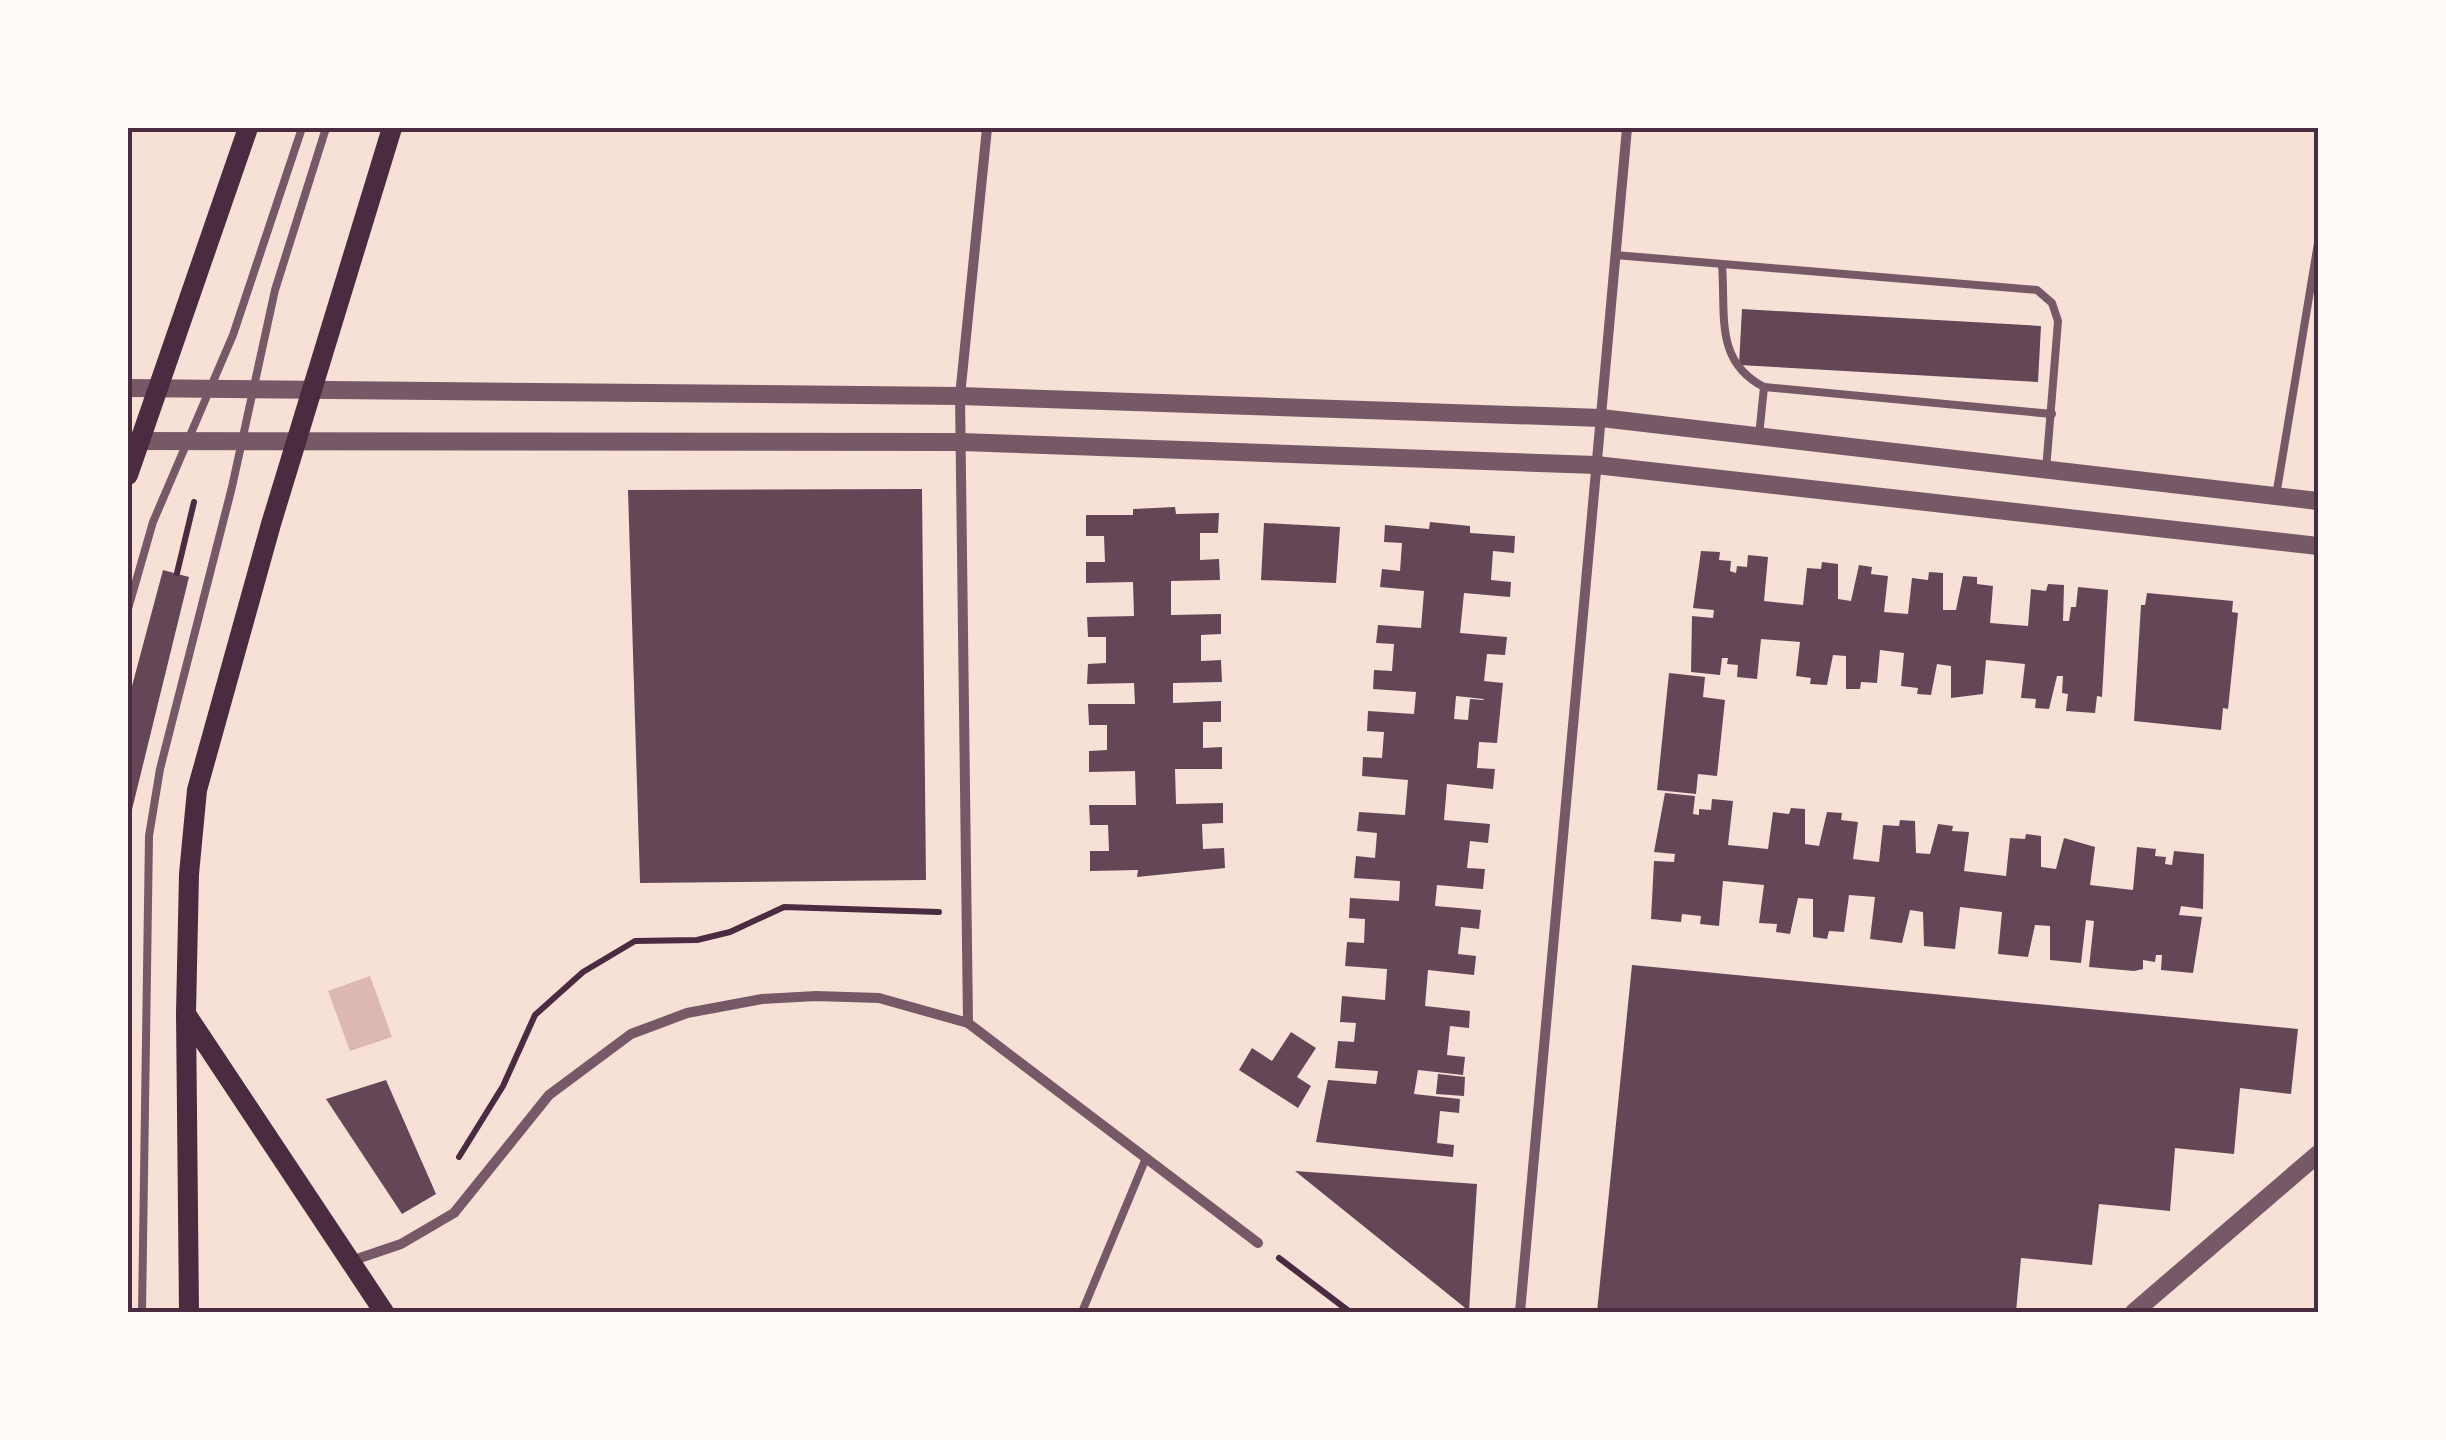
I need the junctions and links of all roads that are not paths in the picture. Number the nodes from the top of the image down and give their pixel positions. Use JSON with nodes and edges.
{"nodes":[{"id":1,"x":248,"y":128,"type":"edge"},
{"id":2,"x":302,"y":128,"type":"edge"},
{"id":3,"x":326,"y":128,"type":"edge"},
{"id":4,"x":392,"y":128,"type":"edge"},
{"id":5,"x":987,"y":128,"type":"edge"},
{"id":6,"x":1627,"y":128,"type":"edge"},
{"id":7,"x":2318,"y":243,"type":"edge"},
{"id":8,"x":1615,"y":256,"type":"junction"},
{"id":9,"x":1722,"y":265,"type":"junction"},
{"id":10,"x":313,"y":387,"type":"junction"},
{"id":11,"x":1764,"y":387,"type":"junction"},
{"id":12,"x":128,"y":388,"type":"edge"},
{"id":13,"x":161,"y":388,"type":"junction"},
{"id":14,"x":210,"y":388,"type":"junction"},
{"id":15,"x":254,"y":388,"type":"junction"},
{"id":16,"x":960,"y":396,"type":"junction"},
{"id":17,"x":2052,"y":414,"type":"junction"},
{"id":18,"x":1601,"y":418,"type":"junction"},
{"id":19,"x":1759,"y":436,"type":"junction"},
{"id":20,"x":242,"y":439,"type":"junction"},
{"id":21,"x":297,"y":439,"type":"junction"},
{"id":22,"x":134,"y":440,"type":"edge"},
{"id":23,"x":187,"y":440,"type":"junction"},
{"id":24,"x":961,"y":442,"type":"junction"},
{"id":25,"x":1596,"y":465,"type":"junction"},
{"id":26,"x":2046,"y":470,"type":"junction"},
{"id":27,"x":128,"y":475,"type":"edge"},
{"id":28,"x":2276,"y":496,"type":"junction"},
{"id":29,"x":2318,"y":500,"type":"edge"},
{"id":30,"x":2318,"y":546,"type":"edge"},
{"id":31,"x":128,"y":609,"type":"edge"},
{"id":32,"x":186,"y":1013,"type":"junction"},
{"id":33,"x":968,"y":1023,"type":"junction"},
{"id":34,"x":2318,"y":1154,"type":"edge"},
{"id":35,"x":1146,"y":1158,"type":"junction"},
{"id":36,"x":1258,"y":1242,"type":"road end"},
{"id":37,"x":350,"y":1262,"type":"junction"},
{"id":38,"x":142,"y":1312,"type":"edge"},
{"id":39,"x":188,"y":1312,"type":"edge"},
{"id":40,"x":384,"y":1312,"type":"edge"},
{"id":41,"x":1082,"y":1312,"type":"edge"},
{"id":42,"x":1520,"y":1312,"type":"edge"},
{"id":43,"x":2134,"y":1312,"type":"edge"}],
"edges":[{"from":1,"to":13,"type":"main road"},
{"from":2,"to":14,"type":"lane"},
{"from":3,"to":15,"type":"lane"},
{"from":4,"to":10,"type":"main road"},
{"from":5,"to":16,"type":"street"},
{"from":6,"to":8,"type":"street"},
{"from":7,"to":28,"type":"lane"},
{"from":8,"to":9,"type":"lane"},
{"from":8,"to":18,"type":"street"},
{"from":9,"to":11,"type":"lane"},
{"from":9,"to":17,"type":"lane"},
{"from":10,"to":15,"type":"street"},
{"from":10,"to":16,"type":"street"},
{"from":10,"to":21,"type":"main road"},
{"from":11,"to":17,"type":"lane"},
{"from":11,"to":19,"type":"lane"},
{"from":12,"to":13,"type":"street"},
{"from":13,"to":14,"type":"street"},
{"from":13,"to":22,"type":"main road"},
{"from":14,"to":15,"type":"street"},
{"from":14,"to":23,"type":"lane"},
{"from":15,"to":20,"type":"lane"},
{"from":16,"to":18,"type":"street"},
{"from":16,"to":24,"type":"street"},
{"from":17,"to":26,"type":"lane"},
{"from":18,"to":19,"type":"street"},
{"from":18,"to":25,"type":"street"},
{"from":19,"to":26,"type":"street"},
{"from":20,"to":21,"type":"street"},
{"from":20,"to":23,"type":"street"},
{"from":20,"to":38,"type":"lane"},
{"from":21,"to":24,"type":"street"},
{"from":21,"to":32,"type":"main road"},
{"from":22,"to":23,"type":"street"},
{"from":22,"to":27,"type":"main road"},
{"from":23,"to":31,"type":"lane"},
{"from":24,"to":25,"type":"street"},
{"from":24,"to":33,"type":"street"},
{"from":25,"to":30,"type":"street"},
{"from":25,"to":42,"type":"street"},
{"from":26,"to":28,"type":"street"},
{"from":28,"to":29,"type":"street"},
{"from":32,"to":37,"type":"main road"},
{"from":32,"to":39,"type":"main road"},
{"from":33,"to":35,"type":"street"},
{"from":33,"to":37,"type":"street"},
{"from":34,"to":43,"type":"street"},
{"from":35,"to":36,"type":"street"},
{"from":35,"to":41,"type":"lane"},
{"from":37,"to":40,"type":"main road"}]}
